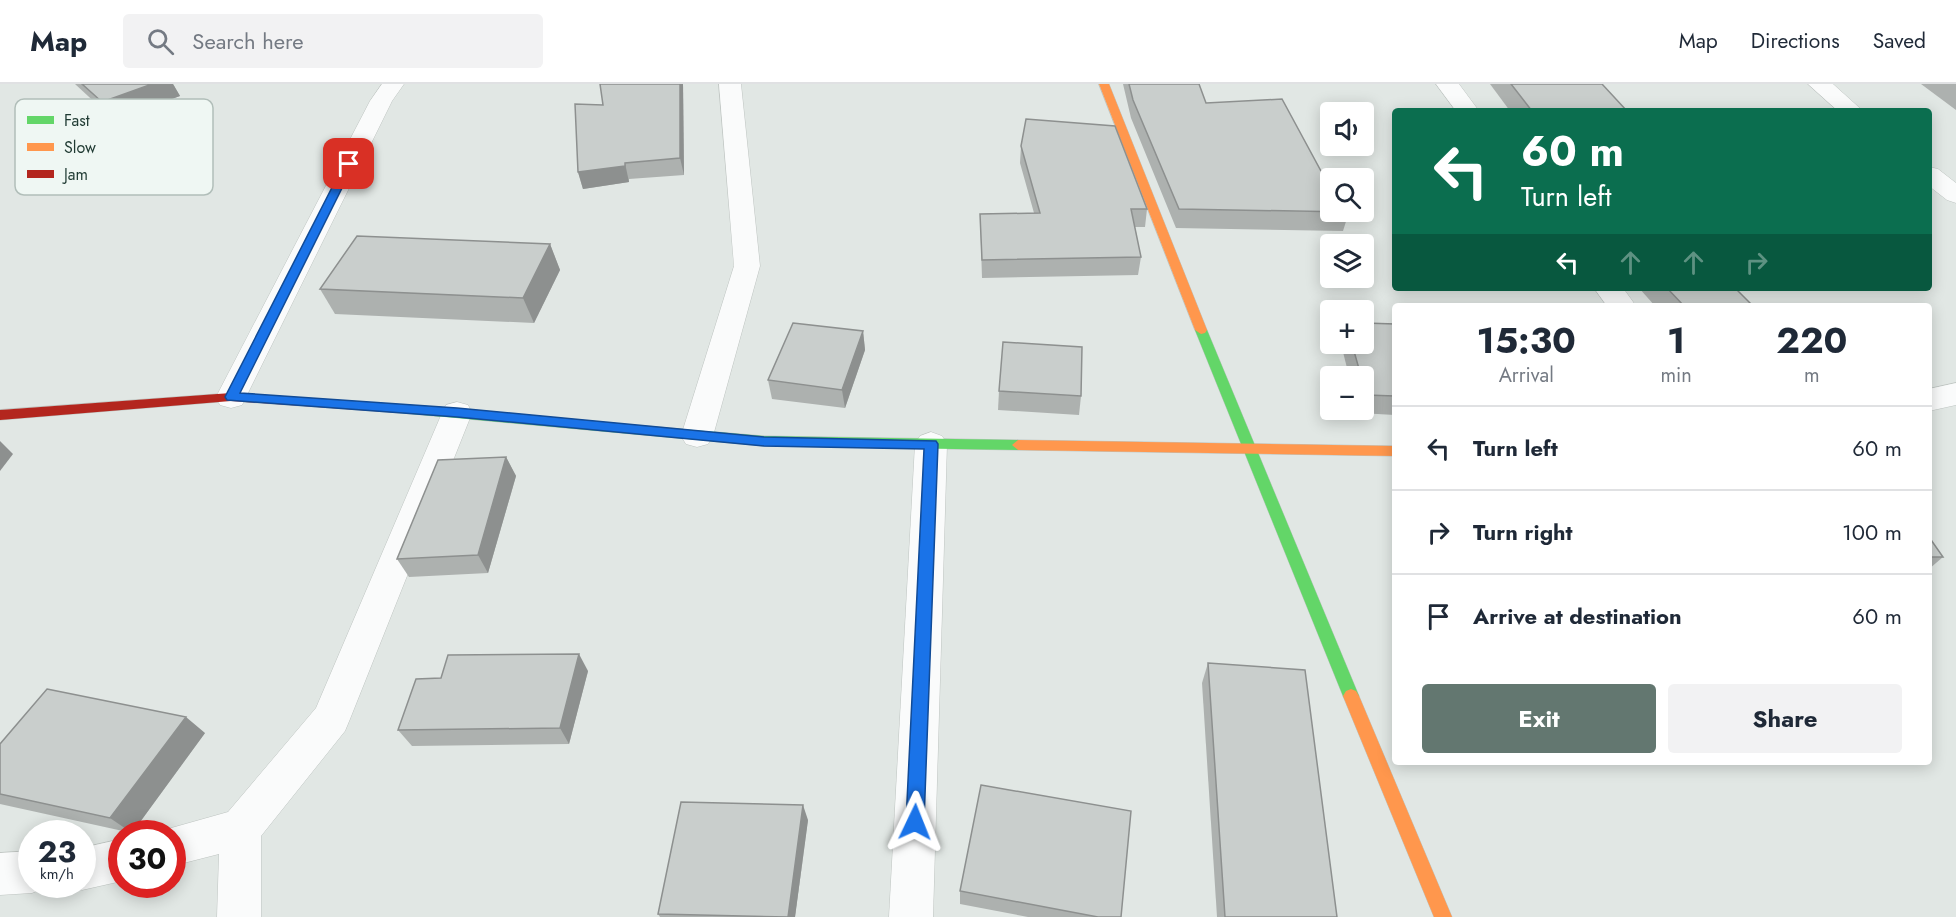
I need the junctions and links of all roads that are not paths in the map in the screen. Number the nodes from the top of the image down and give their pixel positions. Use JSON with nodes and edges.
{"nodes":[{"id":1,"x":393,"y":84,"type":"edge"},
{"id":2,"x":730,"y":84,"type":"edge"},
{"id":3,"x":1104,"y":84,"type":"edge"},
{"id":4,"x":1447,"y":84,"type":"edge"},
{"id":5,"x":1819,"y":84,"type":"edge"},
{"id":6,"x":1466,"y":108,"type":"edge"},
{"id":7,"x":1848,"y":108,"type":"edge"},
{"id":8,"x":1932,"y":176,"type":"edge"},
{"id":9,"x":1956,"y":195,"type":"edge"},
{"id":10,"x":1610,"y":291,"type":"edge"},
{"id":11,"x":1620,"y":303,"type":"edge"},
{"id":12,"x":1956,"y":394,"type":"edge"},
{"id":13,"x":231,"y":397,"type":"junction"},
{"id":14,"x":1932,"y":399,"type":"edge"},
{"id":15,"x":457,"y":412,"type":"junction"},
{"id":16,"x":0,"y":415,"type":"edge"},
{"id":17,"x":697,"y":435,"type":"junction"},
{"id":18,"x":931,"y":444,"type":"junction"},
{"id":19,"x":1248,"y":449,"type":"junction"},
{"id":20,"x":1392,"y":451,"type":"edge"},
{"id":21,"x":240,"y":829,"type":"junction"},
{"id":22,"x":186,"y":842,"type":"edge"},
{"id":23,"x":18,"y":873,"type":"edge"},
{"id":24,"x":0,"y":874,"type":"edge"},
{"id":25,"x":239,"y":917,"type":"edge"},
{"id":26,"x":911,"y":917,"type":"edge"},
{"id":27,"x":1443,"y":917,"type":"edge"}],
"edges":[{"from":1,"to":13,"type":"street"},
{"from":2,"to":17,"type":"street"},
{"from":3,"to":19,"type":"street"},
{"from":4,"to":6,"type":"street"},
{"from":5,"to":7,"type":"street"},
{"from":8,"to":9,"type":"street"},
{"from":10,"to":11,"type":"street"},
{"from":12,"to":14,"type":"street"},
{"from":13,"to":15,"type":"street"},
{"from":13,"to":16,"type":"street"},
{"from":15,"to":17,"type":"street"},
{"from":15,"to":21,"type":"street"},
{"from":17,"to":18,"type":"street"},
{"from":18,"to":19,"type":"street"},
{"from":18,"to":26,"type":"street"},
{"from":19,"to":20,"type":"street"},
{"from":19,"to":27,"type":"street"},
{"from":21,"to":22,"type":"street"},
{"from":21,"to":25,"type":"street"},
{"from":23,"to":24,"type":"street"}]}
